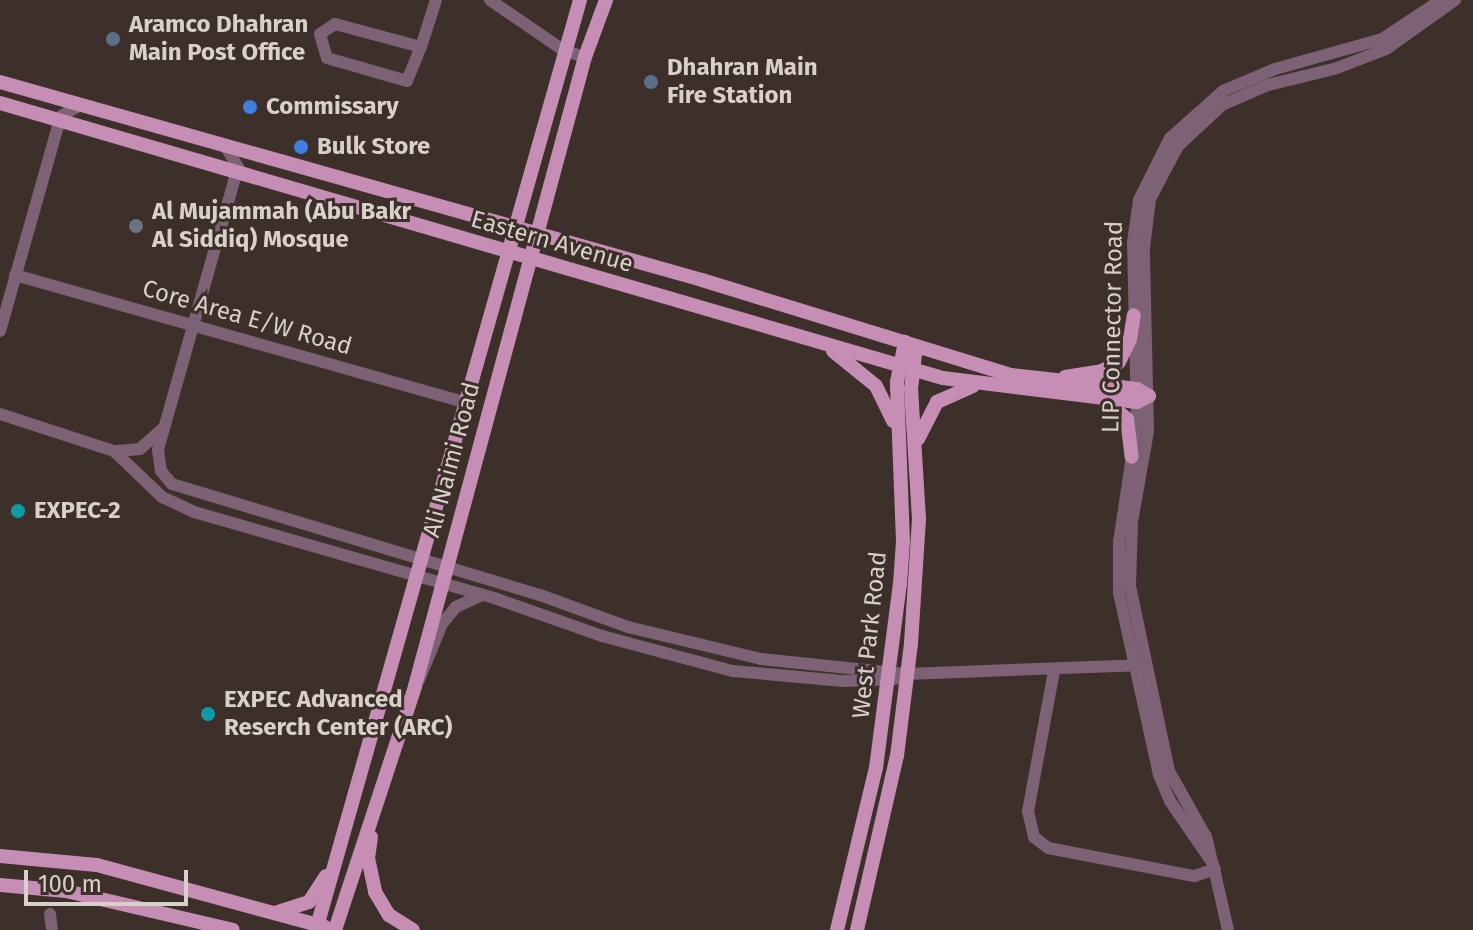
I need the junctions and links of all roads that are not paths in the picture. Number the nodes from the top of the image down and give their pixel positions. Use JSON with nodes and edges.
{"nodes":[{"id":1,"x":436,"y":0,"type":"edge"},
{"id":2,"x":490,"y":0,"type":"edge"},
{"id":3,"x":580,"y":0,"type":"edge"},
{"id":4,"x":606,"y":0,"type":"edge"},
{"id":5,"x":1441,"y":0,"type":"edge"},
{"id":6,"x":1455,"y":0,"type":"edge"},
{"id":7,"x":421,"y":47,"type":"junction"},
{"id":8,"x":563,"y":50,"type":"junction"},
{"id":9,"x":585,"y":57,"type":"junction"},
{"id":10,"x":0,"y":82,"type":"edge"},
{"id":11,"x":0,"y":103,"type":"edge"},
{"id":12,"x":79,"y":106,"type":"junction"},
{"id":13,"x":59,"y":122,"type":"junction"},
{"id":14,"x":227,"y":149,"type":"junction"},
{"id":15,"x":236,"y":173,"type":"junction"},
{"id":16,"x":516,"y":229,"type":"junction"},
{"id":17,"x":536,"y":235,"type":"junction"},
{"id":18,"x":509,"y":253,"type":"junction"},
{"id":19,"x":529,"y":259,"type":"junction"},
{"id":20,"x":15,"y":275,"type":"junction"},
{"id":21,"x":1134,"y":315,"type":"junction"},
{"id":22,"x":193,"y":326,"type":"junction"},
{"id":23,"x":0,"y":331,"type":"edge"},
{"id":24,"x":808,"y":338,"type":"junction"},
{"id":25,"x":911,"y":344,"type":"junction"},
{"id":26,"x":905,"y":367,"type":"junction"},
{"id":27,"x":1044,"y":381,"type":"junction"},
{"id":28,"x":978,"y":385,"type":"junction"},
{"id":29,"x":1141,"y":396,"type":"junction"},
{"id":30,"x":1097,"y":398,"type":"junction"},
{"id":31,"x":468,"y":403,"type":"junction"},
{"id":32,"x":0,"y":414,"type":"edge"},
{"id":33,"x":165,"y":425,"type":"junction"},
{"id":34,"x":899,"y":449,"type":"junction"},
{"id":35,"x":114,"y":451,"type":"junction"},
{"id":36,"x":915,"y":451,"type":"junction"},
{"id":37,"x":1132,"y":457,"type":"junction"},
{"id":38,"x":422,"y":560,"type":"junction"},
{"id":39,"x":446,"y":567,"type":"junction"},
{"id":40,"x":417,"y":576,"type":"junction"},
{"id":41,"x":442,"y":583,"type":"junction"},
{"id":42,"x":482,"y":595,"type":"junction"},
{"id":43,"x":1139,"y":665,"type":"junction"},
{"id":44,"x":1054,"y":671,"type":"junction"},
{"id":45,"x":907,"y":674,"type":"junction"},
{"id":46,"x":888,"y":675,"type":"junction"},
{"id":47,"x":415,"y":686,"type":"junction"},
{"id":48,"x":376,"y":796,"type":"junction"},
{"id":49,"x":338,"y":850,"type":"junction"},
{"id":50,"x":0,"y":856,"type":"edge"},
{"id":51,"x":1213,"y":865,"type":"junction"},
{"id":52,"x":0,"y":885,"type":"edge"},
{"id":53,"x":50,"y":914,"type":"dead end"},
{"id":54,"x":273,"y":914,"type":"junction"},
{"id":55,"x":317,"y":927,"type":"edge"},
{"id":56,"x":858,"y":928,"type":"edge"},
{"id":57,"x":52,"y":930,"type":"edge"},
{"id":58,"x":233,"y":930,"type":"edge"},
{"id":59,"x":336,"y":930,"type":"edge"},
{"id":60,"x":413,"y":930,"type":"edge"},
{"id":61,"x":834,"y":930,"type":"edge"},
{"id":62,"x":1228,"y":930,"type":"edge"}],
"edges":[{"from":1,"to":7,"type":"street"},
{"from":2,"to":8,"type":"street"},
{"from":3,"to":8,"type":"main road","name":"Ali Naimi Road"},
{"from":4,"to":9,"type":"main road","name":"Ali Naimi Road"},
{"from":5,"to":21,"type":"street","name":"LIP Connector Road"},
{"from":6,"to":29,"type":"street","name":"LIP Connector Road"},
{"from":7,"to":7,"type":"street"},
{"from":8,"to":9,"type":"street"},
{"from":8,"to":16,"type":"main road","name":"Ali Naimi Road"},
{"from":9,"to":17,"type":"main road","name":"Ali Naimi Road"},
{"from":10,"to":12,"type":"main road","name":"Eastern Avenue"},
{"from":11,"to":13,"type":"main road","name":"Eastern Avenue"},
{"from":12,"to":13,"type":"street"},
{"from":12,"to":14,"type":"main road","name":"Eastern Avenue"},
{"from":13,"to":15,"type":"main road","name":"Eastern Avenue"},
{"from":13,"to":20,"type":"street"},
{"from":14,"to":15,"type":"street"},
{"from":14,"to":16,"type":"main road","name":"Eastern Avenue"},
{"from":15,"to":18,"type":"main road","name":"Eastern Avenue"},
{"from":15,"to":22,"type":"street"},
{"from":16,"to":17,"type":"main road","name":"Eastern Avenue"},
{"from":16,"to":18,"type":"main road","name":"Ali Naimi Road"},
{"from":17,"to":19,"type":"main road","name":"Ali Naimi Road"},
{"from":17,"to":25,"type":"main road","name":"Eastern Avenue"},
{"from":18,"to":19,"type":"main road","name":"Eastern Avenue"},
{"from":18,"to":31,"type":"main road","name":"Ali Naimi Road"},
{"from":19,"to":24,"type":"main road","name":"Eastern Avenue"},
{"from":19,"to":39,"type":"main road","name":"Ali Naimi Road"},
{"from":20,"to":22,"type":"street","name":"Core Area E/W Road"},
{"from":20,"to":23,"type":"street"},
{"from":21,"to":27,"type":"main road","name":"Eastern Avenue"},
{"from":21,"to":29,"type":"street","name":"LIP Connector Road"},
{"from":22,"to":31,"type":"street","name":"Core Area E/W Road"},
{"from":22,"to":33,"type":"street"},
{"from":24,"to":26,"type":"main road","name":"Eastern Avenue"},
{"from":24,"to":34,"type":"main road"},
{"from":25,"to":26,"type":"main road","name":"West Park Road"},
{"from":25,"to":27,"type":"main road","name":"Eastern Avenue"},
{"from":26,"to":28,"type":"main road","name":"Eastern Avenue"},
{"from":26,"to":34,"type":"main road","name":"West Park Road"},
{"from":26,"to":36,"type":"main road","name":"West Park Road"},
{"from":27,"to":29,"type":"main road","name":"Eastern Avenue"},
{"from":28,"to":30,"type":"main road","name":"Eastern Avenue"},
{"from":28,"to":36,"type":"main road"},
{"from":29,"to":30,"type":"main road","name":"Eastern Avenue"},
{"from":29,"to":37,"type":"street","name":"LIP Connector Road"},
{"from":29,"to":43,"type":"street","name":"LIP Connector Road"},
{"from":30,"to":37,"type":"main road"},
{"from":31,"to":38,"type":"main road","name":"Ali Naimi Road"},
{"from":32,"to":35,"type":"street"},
{"from":33,"to":35,"type":"street"},
{"from":33,"to":38,"type":"street"},
{"from":34,"to":46,"type":"main road","name":"West Park Road"},
{"from":35,"to":40,"type":"street"},
{"from":36,"to":45,"type":"main road","name":"West Park Road"},
{"from":37,"to":43,"type":"street","name":"LIP Connector Road"},
{"from":38,"to":39,"type":"street"},
{"from":38,"to":40,"type":"main road","name":"Ali Naimi Road"},
{"from":39,"to":41,"type":"main road","name":"Ali Naimi Road"},
{"from":39,"to":46,"type":"street"},
{"from":40,"to":41,"type":"street"},
{"from":40,"to":49,"type":"main road","name":"Ali Naimi Road"},
{"from":41,"to":42,"type":"street"},
{"from":41,"to":47,"type":"main road","name":"Ali Naimi Road"},
{"from":42,"to":46,"type":"street"},
{"from":42,"to":47,"type":"street"},
{"from":43,"to":44,"type":"street"},
{"from":43,"to":51,"type":"street","name":"LIP Connector Road"},
{"from":44,"to":45,"type":"street"},
{"from":44,"to":51,"type":"street"},
{"from":45,"to":46,"type":"street"},
{"from":45,"to":56,"type":"main road","name":"West Park Road"},
{"from":46,"to":61,"type":"main road","name":"West Park Road"},
{"from":47,"to":48,"type":"main road","name":"Ali Naimi Road"},
{"from":48,"to":59,"type":"main road","name":"Ali Naimi Road"},
{"from":48,"to":60,"type":"main road"},
{"from":49,"to":54,"type":"main road"},
{"from":49,"to":55,"type":"main road","name":"Ali Naimi Road"},
{"from":50,"to":54,"type":"main road"},
{"from":51,"to":62,"type":"street","name":"LIP Connector Road"},
{"from":52,"to":58,"type":"main road"},
{"from":53,"to":57,"type":"street"},
{"from":54,"to":55,"type":"main road"},
{"from":55,"to":59,"type":"main road"}]}
